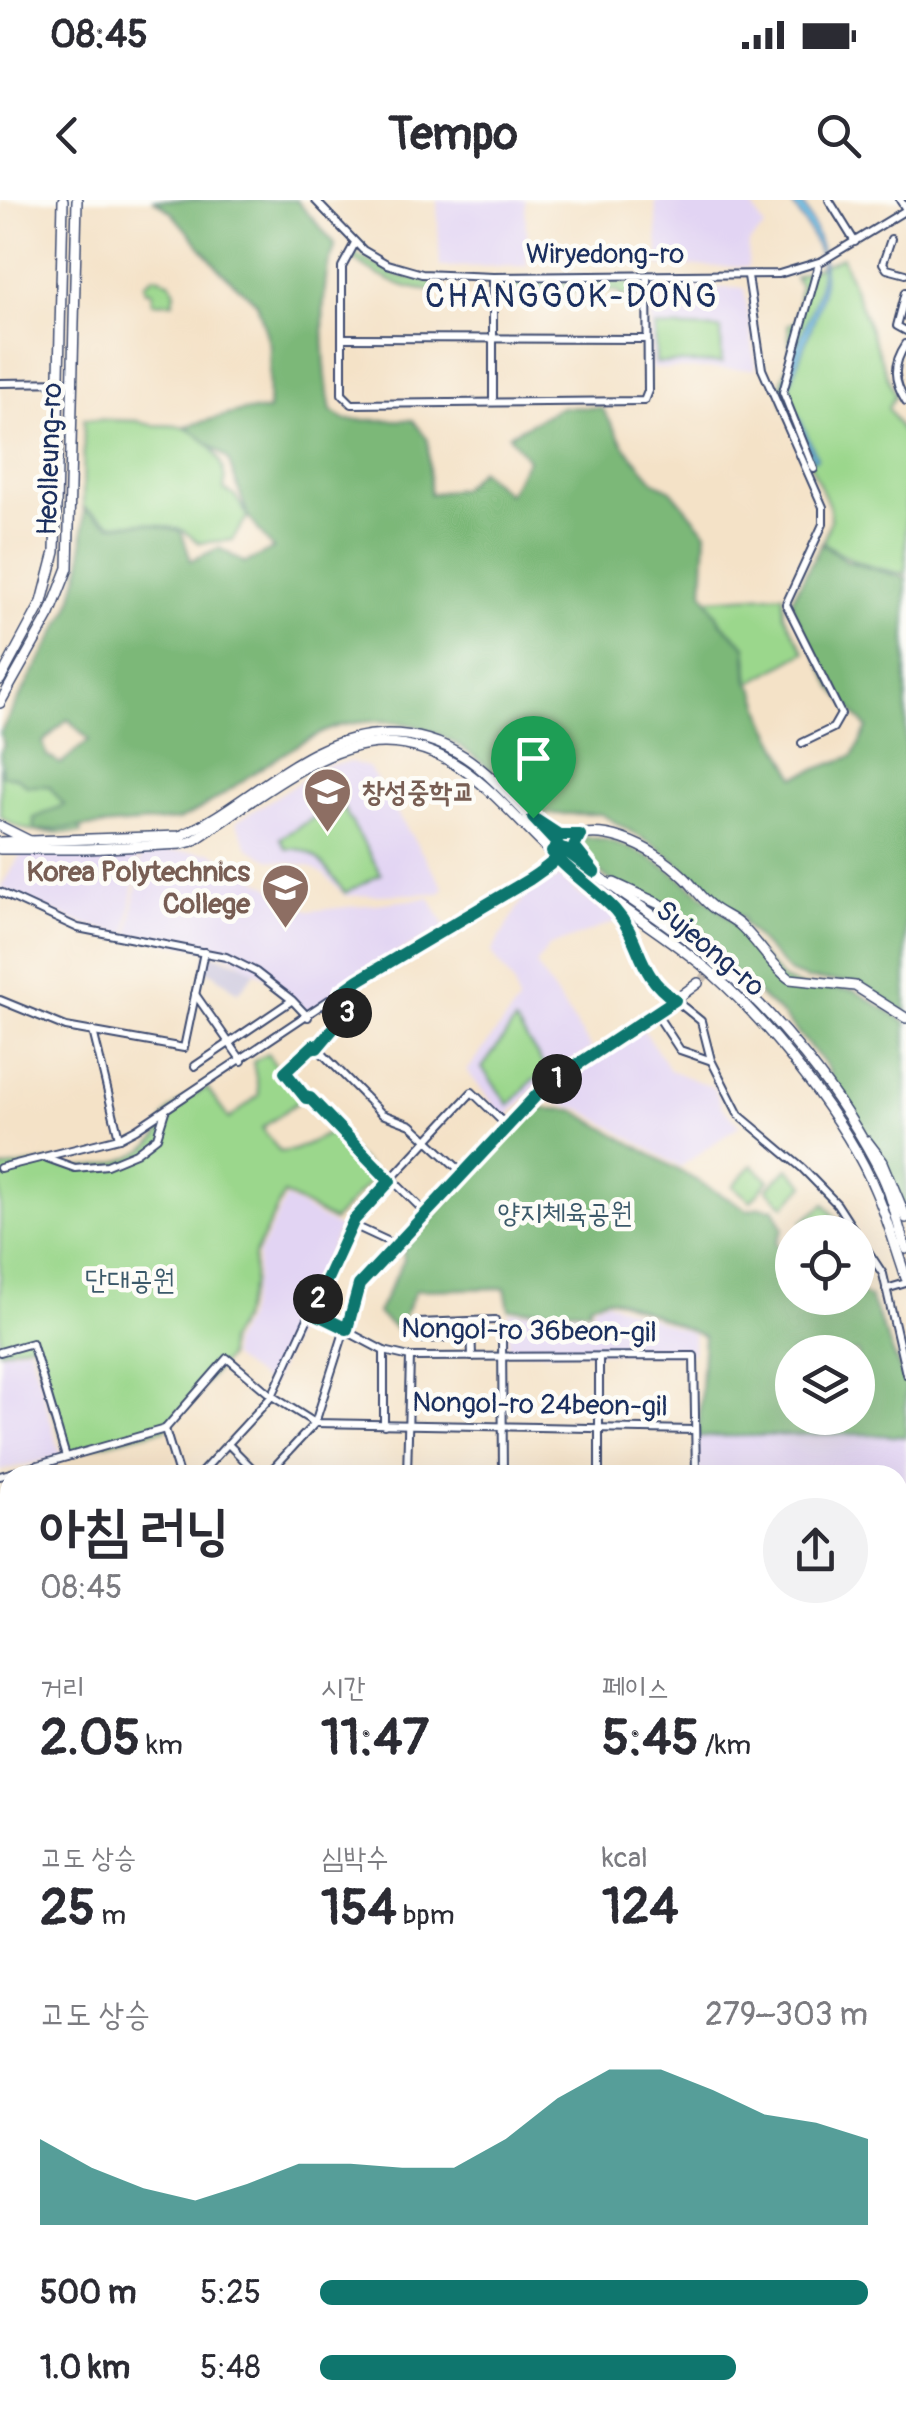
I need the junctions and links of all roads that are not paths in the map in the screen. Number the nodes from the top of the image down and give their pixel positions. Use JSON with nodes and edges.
{"nodes":[{"id":1,"x":63,"y":200,"type":"edge"},
{"id":2,"x":77,"y":200,"type":"edge"},
{"id":3,"x":315,"y":200,"type":"edge"},
{"id":4,"x":829,"y":200,"type":"edge"},
{"id":5,"x":900,"y":200,"type":"edge"},
{"id":6,"x":906,"y":210,"type":"edge"},
{"id":7,"x":890,"y":238,"type":"dead end"},
{"id":8,"x":854,"y":242,"type":"junction"},
{"id":9,"x":355,"y":243,"type":"junction"},
{"id":10,"x":818,"y":267,"type":"dead end"},
{"id":11,"x":906,"y":274,"type":"edge"},
{"id":12,"x":647,"y":276,"type":"junction"},
{"id":13,"x":748,"y":276,"type":"junction"},
{"id":14,"x":493,"y":277,"type":"junction"},
{"id":15,"x":906,"y":292,"type":"edge"},
{"id":16,"x":904,"y":305,"type":"edge"},
{"id":17,"x":906,"y":331,"type":"edge"},
{"id":18,"x":344,"y":338,"type":"junction"},
{"id":19,"x":492,"y":338,"type":"junction"},
{"id":20,"x":646,"y":339,"type":"junction"},
{"id":21,"x":906,"y":344,"type":"edge"},
{"id":22,"x":60,"y":381,"type":"junction"},
{"id":23,"x":75,"y":382,"type":"junction"},
{"id":24,"x":0,"y":383,"type":"edge"},
{"id":25,"x":493,"y":401,"type":"junction"},
{"id":26,"x":906,"y":401,"type":"edge"},
{"id":27,"x":814,"y":468,"type":"dead end"},
{"id":28,"x":0,"y":680,"type":"edge"},
{"id":29,"x":0,"y":703,"type":"edge"},
{"id":30,"x":802,"y":743,"type":"dead end"},
{"id":31,"x":533,"y":818,"type":"junction"},
{"id":32,"x":0,"y":826,"type":"edge"},
{"id":33,"x":580,"y":835,"type":"junction"},
{"id":34,"x":182,"y":840,"type":"junction"},
{"id":35,"x":32,"y":842,"type":"junction"},
{"id":36,"x":0,"y":845,"type":"edge"},
{"id":37,"x":558,"y":852,"type":"junction"},
{"id":38,"x":594,"y":872,"type":"junction"},
{"id":39,"x":604,"y":880,"type":"junction"},
{"id":40,"x":596,"y":889,"type":"junction"},
{"id":41,"x":0,"y":892,"type":"edge"},
{"id":42,"x":670,"y":909,"type":"tunnel mouth"},
{"id":43,"x":204,"y":952,"type":"junction"},
{"id":44,"x":698,"y":984,"type":"dead end"},
{"id":45,"x":342,"y":992,"type":"junction"},
{"id":46,"x":195,"y":994,"type":"junction"},
{"id":47,"x":0,"y":1000,"type":"edge"},
{"id":48,"x":292,"y":1000,"type":"junction"},
{"id":49,"x":675,"y":1000,"type":"junction"},
{"id":50,"x":655,"y":1012,"type":"junction"},
{"id":51,"x":308,"y":1018,"type":"junction"},
{"id":52,"x":906,"y":1018,"type":"edge"},
{"id":53,"x":94,"y":1031,"type":"junction"},
{"id":54,"x":230,"y":1043,"type":"junction"},
{"id":55,"x":315,"y":1047,"type":"junction"},
{"id":56,"x":242,"y":1060,"type":"junction"},
{"id":57,"x":710,"y":1060,"type":"junction"},
{"id":58,"x":195,"y":1066,"type":"dead end"},
{"id":59,"x":166,"y":1109,"type":"junction"},
{"id":60,"x":507,"y":1126,"type":"junction"},
{"id":61,"x":855,"y":1129,"type":"junction"},
{"id":62,"x":119,"y":1138,"type":"junction"},
{"id":63,"x":428,"y":1141,"type":"junction"},
{"id":64,"x":46,"y":1157,"type":"junction"},
{"id":65,"x":0,"y":1168,"type":"edge"},
{"id":66,"x":463,"y":1172,"type":"junction"},
{"id":67,"x":390,"y":1181,"type":"junction"},
{"id":68,"x":427,"y":1214,"type":"junction"},
{"id":69,"x":843,"y":1215,"type":"edge"},
{"id":70,"x":906,"y":1218,"type":"edge"},
{"id":71,"x":353,"y":1225,"type":"junction"},
{"id":72,"x":396,"y":1245,"type":"junction"},
{"id":73,"x":906,"y":1249,"type":"edge"},
{"id":74,"x":875,"y":1262,"type":"edge"},
{"id":75,"x":906,"y":1280,"type":"edge"},
{"id":76,"x":886,"y":1289,"type":"junction"},
{"id":77,"x":312,"y":1312,"type":"junction"},
{"id":78,"x":495,"y":1320,"type":"dead end"},
{"id":79,"x":472,"y":1322,"type":"junction"},
{"id":80,"x":442,"y":1323,"type":"junction"},
{"id":81,"x":347,"y":1329,"type":"junction"},
{"id":82,"x":502,"y":1337,"type":"dead end"},
{"id":83,"x":384,"y":1351,"type":"junction"},
{"id":84,"x":0,"y":1352,"type":"edge"},
{"id":85,"x":472,"y":1357,"type":"junction"},
{"id":86,"x":502,"y":1357,"type":"junction"},
{"id":87,"x":599,"y":1357,"type":"junction"},
{"id":88,"x":410,"y":1358,"type":"junction"},
{"id":89,"x":906,"y":1374,"type":"edge"},
{"id":90,"x":272,"y":1396,"type":"junction"},
{"id":91,"x":315,"y":1423,"type":"junction"},
{"id":92,"x":384,"y":1425,"type":"junction"},
{"id":93,"x":408,"y":1425,"type":"junction"},
{"id":94,"x":502,"y":1427,"type":"junction"},
{"id":95,"x":165,"y":1428,"type":"junction"},
{"id":96,"x":600,"y":1429,"type":"junction"},
{"id":97,"x":695,"y":1430,"type":"junction"},
{"id":98,"x":228,"y":1444,"type":"junction"},
{"id":99,"x":66,"y":1458,"type":"junction"},
{"id":100,"x":40,"y":1465,"type":"edge"},
{"id":101,"x":176,"y":1465,"type":"edge"},
{"id":102,"x":208,"y":1465,"type":"edge"},
{"id":103,"x":249,"y":1465,"type":"edge"},
{"id":104,"x":276,"y":1465,"type":"edge"},
{"id":105,"x":406,"y":1465,"type":"edge"},
{"id":106,"x":503,"y":1465,"type":"edge"},
{"id":107,"x":599,"y":1465,"type":"edge"},
{"id":108,"x":696,"y":1465,"type":"edge"}],
"edges":[{"from":1,"to":22,"type":"main road","name":"Heolleung-ro"},
{"from":2,"to":23,"type":"main road","name":"Heolleung-ro"},
{"from":3,"to":9,"type":"street","name":"Wiryedong-ro"},
{"from":4,"to":8,"type":"street"},
{"from":5,"to":6,"type":"street"},
{"from":6,"to":8,"type":"street","name":"Wiryedong-ro"},
{"from":7,"to":11,"type":"street"},
{"from":8,"to":13,"type":"street","name":"Wiryedong-ro"},
{"from":9,"to":14,"type":"street","name":"Wiryedong-ro"},
{"from":9,"to":18,"type":"street"},
{"from":10,"to":27,"type":"street"},
{"from":12,"to":13,"type":"street","name":"Wiryedong-ro"},
{"from":12,"to":14,"type":"street","name":"Wiryedong-ro"},
{"from":12,"to":20,"type":"street"},
{"from":13,"to":30,"type":"street"},
{"from":14,"to":19,"type":"street"},
{"from":15,"to":16,"type":"street"},
{"from":16,"to":17,"type":"street"},
{"from":18,"to":19,"type":"street"},
{"from":18,"to":25,"type":"street"},
{"from":19,"to":20,"type":"street"},
{"from":19,"to":25,"type":"street"},
{"from":20,"to":25,"type":"street"},
{"from":21,"to":26,"type":"street"},
{"from":22,"to":23,"type":"street"},
{"from":22,"to":24,"type":"street"},
{"from":22,"to":28,"type":"main road","name":"Heolleung-ro"},
{"from":23,"to":29,"type":"main road","name":"Heolleung-ro"},
{"from":31,"to":33,"type":"main road"},
{"from":31,"to":34,"type":"main road","name":"Sujeong-ro"},
{"from":31,"to":37,"type":"main road","name":"Sujeong-ro"},
{"from":32,"to":35,"type":"main road"},
{"from":33,"to":37,"type":"main road"},
{"from":33,"to":38,"type":"main road"},
{"from":33,"to":52,"type":"main road"},
{"from":34,"to":35,"type":"main road","name":"Sujeong-ro"},
{"from":34,"to":36,"type":"main road","name":"Sujeong-ro"},
{"from":34,"to":37,"type":"main road","name":"Sujeong-ro"},
{"from":35,"to":36,"type":"main road","name":"Sujeong-ro"},
{"from":37,"to":38,"type":"main road","name":"Sujeong-ro"},
{"from":37,"to":40,"type":"main road","name":"Sujeong-ro"},
{"from":37,"to":45,"type":"street"},
{"from":38,"to":39,"type":"main road","name":"Sujeong-ro"},
{"from":39,"to":42,"type":"main road"},
{"from":39,"to":61,"type":"main road","name":"Sujeong-ro"},
{"from":40,"to":49,"type":"main road"},
{"from":40,"to":75,"type":"main road","name":"Sujeong-ro"},
{"from":41,"to":43,"type":"street"},
{"from":43,"to":46,"type":"street"},
{"from":43,"to":48,"type":"street"},
{"from":44,"to":49,"type":"main road"},
{"from":45,"to":51,"type":"street"},
{"from":45,"to":55,"type":"street"},
{"from":46,"to":53,"type":"street"},
{"from":46,"to":54,"type":"street"},
{"from":47,"to":53,"type":"street"},
{"from":48,"to":51,"type":"street"},
{"from":48,"to":54,"type":"street"},
{"from":49,"to":50,"type":"street"},
{"from":49,"to":57,"type":"street"},
{"from":50,"to":57,"type":"street"},
{"from":50,"to":60,"type":"street"},
{"from":51,"to":56,"type":"street"},
{"from":53,"to":62,"type":"street"},
{"from":54,"to":56,"type":"street"},
{"from":54,"to":58,"type":"street"},
{"from":55,"to":63,"type":"street"},
{"from":55,"to":67,"type":"street"},
{"from":56,"to":59,"type":"street"},
{"from":57,"to":69,"type":"street"},
{"from":59,"to":62,"type":"street"},
{"from":59,"to":64,"type":"street"},
{"from":60,"to":63,"type":"street"},
{"from":60,"to":66,"type":"street"},
{"from":61,"to":70,"type":"main road"},
{"from":61,"to":73,"type":"main road","name":"Sujeong-ro"},
{"from":62,"to":64,"type":"street"},
{"from":63,"to":66,"type":"street"},
{"from":63,"to":67,"type":"street"},
{"from":64,"to":65,"type":"street"},
{"from":66,"to":68,"type":"street"},
{"from":67,"to":68,"type":"street"},
{"from":67,"to":71,"type":"street"},
{"from":68,"to":72,"type":"street"},
{"from":71,"to":72,"type":"street"},
{"from":71,"to":77,"type":"street"},
{"from":72,"to":81,"type":"street"},
{"from":74,"to":76,"type":"street"},
{"from":75,"to":76,"type":"street"},
{"from":76,"to":89,"type":"street"},
{"from":77,"to":81,"type":"street","name":"Nongol-ro 36beon-gil"},
{"from":77,"to":90,"type":"street"},
{"from":78,"to":79,"type":"street"},
{"from":79,"to":80,"type":"street"},
{"from":79,"to":85,"type":"street"},
{"from":80,"to":80,"type":"street"},
{"from":81,"to":83,"type":"street","name":"Nongol-ro 36beon-gil"},
{"from":81,"to":91,"type":"street"},
{"from":82,"to":86,"type":"street"},
{"from":83,"to":88,"type":"street","name":"Nongol-ro 36beon-gil"},
{"from":83,"to":92,"type":"street","name":"Nongol-ro 24beon-gil"},
{"from":84,"to":99,"type":"street"},
{"from":85,"to":86,"type":"street","name":"Nongol-ro 36beon-gil"},
{"from":85,"to":88,"type":"street","name":"Nongol-ro 36beon-gil"},
{"from":86,"to":87,"type":"street","name":"Nongol-ro 36beon-gil"},
{"from":86,"to":94,"type":"street"},
{"from":87,"to":96,"type":"street"},
{"from":87,"to":97,"type":"street","name":"Nongol-ro 36beon-gil"},
{"from":88,"to":93,"type":"street"},
{"from":90,"to":91,"type":"street"},
{"from":90,"to":95,"type":"street"},
{"from":90,"to":98,"type":"street"},
{"from":91,"to":92,"type":"street","name":"Nongol-ro 24beon-gil"},
{"from":91,"to":104,"type":"street"},
{"from":92,"to":93,"type":"street","name":"Nongol-ro 24beon-gil"},
{"from":93,"to":94,"type":"street","name":"Nongol-ro 24beon-gil"},
{"from":93,"to":105,"type":"street"},
{"from":94,"to":96,"type":"street","name":"Nongol-ro 24beon-gil"},
{"from":94,"to":106,"type":"street"},
{"from":95,"to":99,"type":"street"},
{"from":95,"to":101,"type":"street"},
{"from":96,"to":97,"type":"street","name":"Nongol-ro 24beon-gil"},
{"from":96,"to":107,"type":"street"},
{"from":97,"to":108,"type":"street"},
{"from":98,"to":102,"type":"street"},
{"from":98,"to":103,"type":"street"},
{"from":99,"to":100,"type":"street"}]}
